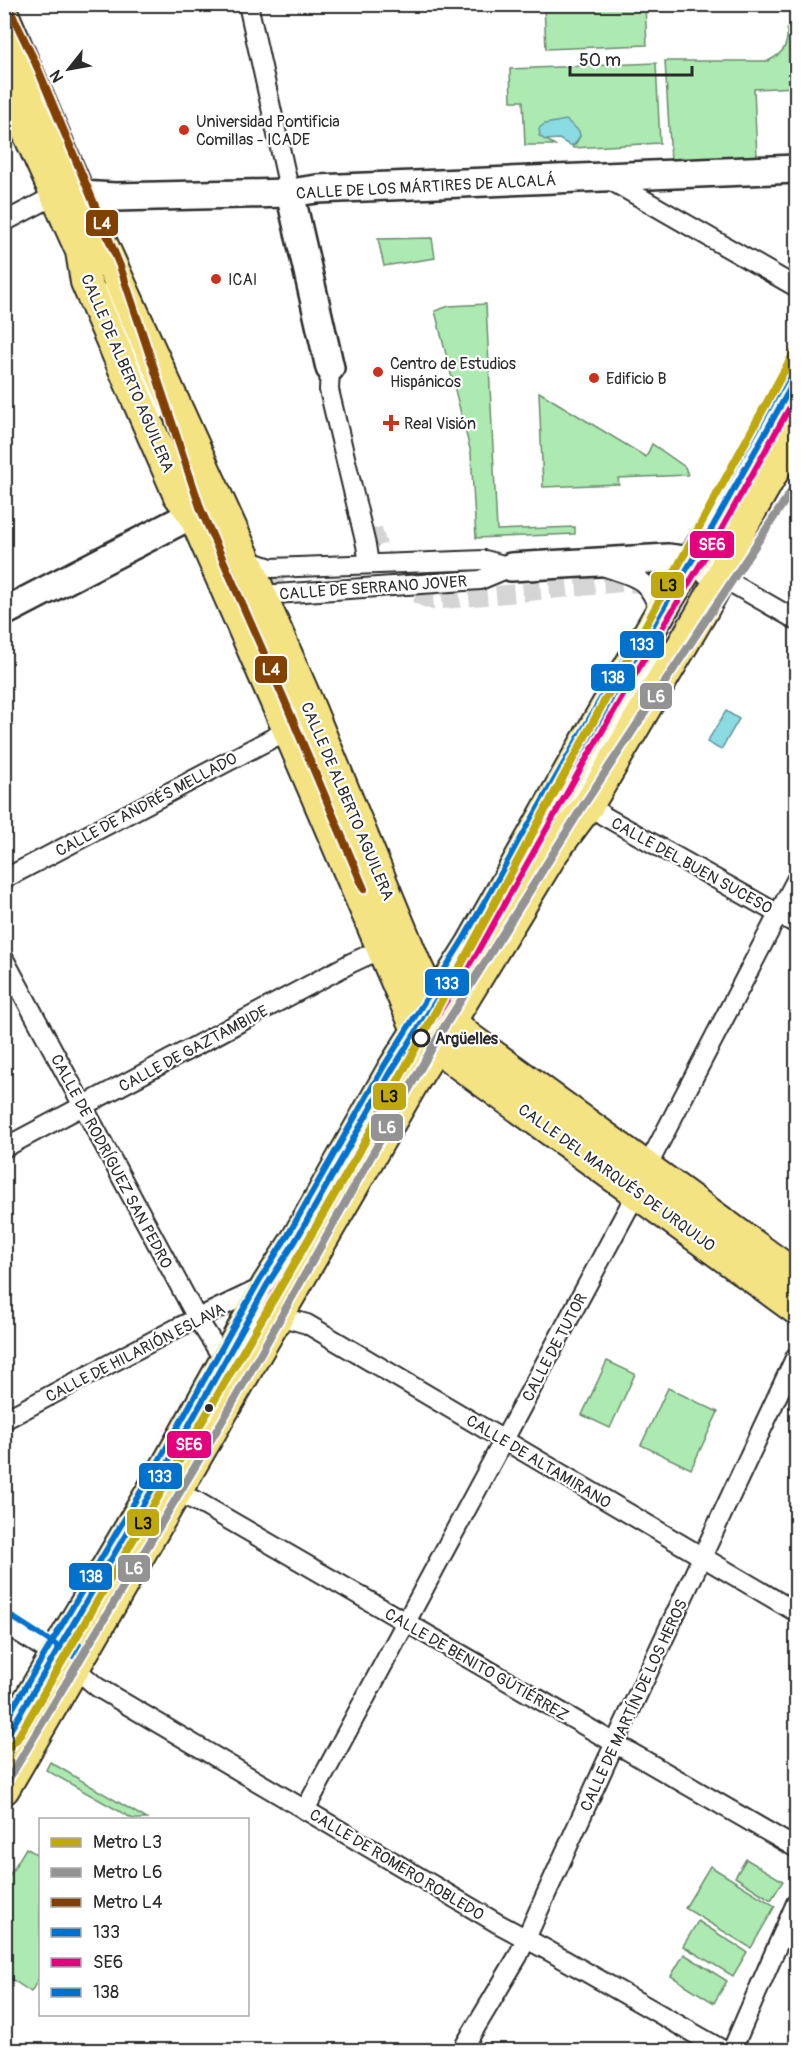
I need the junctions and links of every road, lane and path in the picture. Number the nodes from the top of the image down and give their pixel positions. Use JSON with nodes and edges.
{"nodes":[{"id":1,"x":248,"y":4,"type":"edge"},
{"id":2,"x":4,"y":16,"type":"edge"},
{"id":3,"x":4,"y":80,"type":"edge"},
{"id":4,"x":796,"y":169,"type":"edge"},
{"id":5,"x":606,"y":178,"type":"junction"},
{"id":6,"x":290,"y":193,"type":"junction"},
{"id":7,"x":68,"y":195,"type":"junction"},
{"id":8,"x":4,"y":222,"type":"edge"},
{"id":9,"x":81,"y":251,"type":"junction"},
{"id":10,"x":796,"y":287,"type":"edge"},
{"id":11,"x":330,"y":368,"type":"junction"},
{"id":12,"x":796,"y":378,"type":"edge"},
{"id":13,"x":796,"y":432,"type":"edge"},
{"id":14,"x":200,"y":482,"type":"junction"},
{"id":15,"x":193,"y":514,"type":"junction"},
{"id":16,"x":374,"y":530,"type":"tunnel mouth"},
{"id":17,"x":218,"y":548,"type":"junction"},
{"id":18,"x":246,"y":560,"type":"junction"},
{"id":19,"x":691,"y":561,"type":"junction"},
{"id":20,"x":596,"y":563,"type":"junction"},
{"id":21,"x":369,"y":564,"type":"junction"},
{"id":22,"x":511,"y":567,"type":"junction"},
{"id":23,"x":721,"y":577,"type":"junction"},
{"id":24,"x":272,"y":588,"type":"junction"},
{"id":25,"x":4,"y":612,"type":"edge"},
{"id":26,"x":660,"y":613,"type":"junction"},
{"id":27,"x":796,"y":620,"type":"edge"},
{"id":28,"x":660,"y":652,"type":"tunnel mouth"},
{"id":29,"x":288,"y":730,"type":"junction"},
{"id":30,"x":589,"y":804,"type":"junction"},
{"id":31,"x":554,"y":851,"type":"junction"},
{"id":32,"x":4,"y":879,"type":"edge"},
{"id":33,"x":796,"y":880,"type":"edge"},
{"id":34,"x":779,"y":914,"type":"junction"},
{"id":35,"x":796,"y":924,"type":"edge"},
{"id":36,"x":381,"y":949,"type":"junction"},
{"id":37,"x":4,"y":959,"type":"edge"},
{"id":38,"x":436,"y":1024,"type":"junction"},
{"id":39,"x":84,"y":1107,"type":"junction"},
{"id":40,"x":4,"y":1148,"type":"edge"},
{"id":41,"x":642,"y":1180,"type":"junction"},
{"id":42,"x":796,"y":1276,"type":"edge"},
{"id":43,"x":267,"y":1285,"type":"junction"},
{"id":44,"x":796,"y":1309,"type":"edge"},
{"id":45,"x":279,"y":1316,"type":"junction"},
{"id":46,"x":197,"y":1318,"type":"junction"},
{"id":47,"x":796,"y":1356,"type":"edge"},
{"id":48,"x":236,"y":1364,"type":"junction"},
{"id":49,"x":4,"y":1420,"type":"edge"},
{"id":50,"x":504,"y":1440,"type":"junction"},
{"id":51,"x":167,"y":1487,"type":"junction"},
{"id":52,"x":702,"y":1557,"type":"junction"},
{"id":53,"x":796,"y":1612,"type":"edge"},
{"id":54,"x":4,"y":1623,"type":"edge"},
{"id":55,"x":406,"y":1623,"type":"junction"},
{"id":56,"x":65,"y":1662,"type":"junction"},
{"id":57,"x":4,"y":1742,"type":"edge"},
{"id":58,"x":615,"y":1743,"type":"junction"},
{"id":59,"x":4,"y":1789,"type":"edge"},
{"id":60,"x":305,"y":1810,"type":"junction"},
{"id":61,"x":796,"y":1848,"type":"edge"},
{"id":62,"x":796,"y":1903,"type":"edge"},
{"id":63,"x":526,"y":1938,"type":"junction"},
{"id":64,"x":462,"y":2050,"type":"edge"},
{"id":65,"x":723,"y":2050,"type":"edge"},
{"id":66,"x":732,"y":2050,"type":"edge"}],
"edges":[{"from":1,"to":6,"type":"street"},
{"from":2,"to":7,"type":"main road","name":"CALLE DE ALBERTO AGUILERA"},
{"from":3,"to":7,"type":"main road","name":"CALLE DE ALBERTO AGUILERA"},
{"from":4,"to":5,"type":"street","name":"CALLE DE LOS MÁRTIRES DE ALCALÁ"},
{"from":5,"to":6,"type":"street","name":"CALLE DE LOS MÁRTIRES DE ALCALÁ"},
{"from":5,"to":10,"type":"street"},
{"from":6,"to":7,"type":"street","name":"CALLE DE LOS MÁRTIRES DE ALCALÁ"},
{"from":6,"to":11,"type":"street"},
{"from":7,"to":8,"type":"street"},
{"from":7,"to":9,"type":"main road","name":"CALLE DE ALBERTO AGUILERA"},
{"from":7,"to":14,"type":"main road","name":"CALLE DE ALBERTO AGUILERA"},
{"from":9,"to":14,"type":"street","name":"CALLE DE ALBERTO AGUILERA"},
{"from":9,"to":15,"type":"main road","name":"CALLE DE ALBERTO AGUILERA"},
{"from":11,"to":16,"type":"street"},
{"from":11,"to":21,"type":"street"},
{"from":12,"to":19,"type":"main road"},
{"from":13,"to":23,"type":"main road"},
{"from":14,"to":15,"type":"street"},
{"from":14,"to":18,"type":"main road","name":"CALLE DE ALBERTO AGUILERA"},
{"from":15,"to":17,"type":"street","name":"CALLE DE SERRANO JOVER"},
{"from":15,"to":25,"type":"street"},
{"from":15,"to":29,"type":"main road","name":"CALLE DE ALBERTO AGUILERA"},
{"from":17,"to":18,"type":"street","name":"CALLE DE SERRANO JOVER"},
{"from":17,"to":24,"type":"street","name":"CALLE DE SERRANO JOVER"},
{"from":18,"to":21,"type":"street","name":"CALLE DE SERRANO JOVER"},
{"from":18,"to":24,"type":"main road","name":"CALLE DE ALBERTO AGUILERA"},
{"from":19,"to":20,"type":"street","name":"CALLE DE SERRANO JOVER"},
{"from":19,"to":23,"type":"street"},
{"from":19,"to":26,"type":"main road"},
{"from":20,"to":22,"type":"street","name":"CALLE DE SERRANO JOVER"},
{"from":20,"to":26,"type":"street","name":"CALLE DE SERRANO JOVER"},
{"from":21,"to":22,"type":"street","name":"CALLE DE SERRANO JOVER"},
{"from":22,"to":24,"type":"street","name":"CALLE DE SERRANO JOVER"},
{"from":22,"to":24,"type":"street","name":"CALLE DE SERRANO JOVER"},
{"from":23,"to":27,"type":"street"},
{"from":23,"to":30,"type":"main road"},
{"from":24,"to":38,"type":"main road","name":"CALLE DE ALBERTO AGUILERA"},
{"from":26,"to":38,"type":"main road"},
{"from":28,"to":31,"type":"street"},
{"from":29,"to":32,"type":"street","name":"CALLE DE ANDRÉS MELLADO"},
{"from":29,"to":36,"type":"main road","name":"CALLE DE ALBERTO AGUILERA"},
{"from":30,"to":31,"type":"main road"},
{"from":30,"to":34,"type":"street","name":"CALLE DEL BUEN SUCESO"},
{"from":31,"to":38,"type":"main road"},
{"from":33,"to":34,"type":"street","name":"CALLE DE TUTOR"},
{"from":34,"to":35,"type":"street","name":"CALLE DEL BUEN SUCESO"},
{"from":34,"to":41,"type":"street","name":"CALLE DE TUTOR"},
{"from":36,"to":38,"type":"main road","name":"CALLE DE ALBERTO AGUILERA"},
{"from":36,"to":39,"type":"street","name":"CALLE DE GAZTAMBIDE"},
{"from":37,"to":39,"type":"street","name":"CALLE DE RODRÍGUEZ SAN PEDRO"},
{"from":38,"to":41,"type":"main road","name":"CALLE DEL MARQUÉS DE URQUIJO"},
{"from":38,"to":43,"type":"main road"},
{"from":38,"to":45,"type":"main road"},
{"from":39,"to":40,"type":"street","name":"CALLE DE GAZTAMBIDE"},
{"from":39,"to":46,"type":"street","name":"CALLE DE RODRÍGUEZ SAN PEDRO"},
{"from":41,"to":42,"type":"main road","name":"CALLE DEL MARQUÉS DE URQUIJO"},
{"from":41,"to":44,"type":"main road","name":"CALLE DEL MARQUÉS DE URQUIJO"},
{"from":41,"to":50,"type":"street","name":"CALLE DE TUTOR"},
{"from":43,"to":46,"type":"street","name":"CALLE DE HILARIÓN ESLAVA"},
{"from":43,"to":48,"type":"main road"},
{"from":45,"to":48,"type":"main road"},
{"from":45,"to":50,"type":"street","name":"CALLE DE ALTAMIRANO"},
{"from":46,"to":48,"type":"street","name":"CALLE DE RODRÍGUEZ SAN PEDRO"},
{"from":46,"to":49,"type":"street","name":"CALLE DE HILARIÓN ESLAVA"},
{"from":47,"to":52,"type":"street","name":"CALLE DE MARTÍN DE LOS HEROS"},
{"from":48,"to":51,"type":"main road"},
{"from":50,"to":52,"type":"street","name":"CALLE DE ALTAMIRANO"},
{"from":50,"to":55,"type":"street","name":"CALLE DE TUTOR"},
{"from":51,"to":55,"type":"street","name":"CALLE DE BENITO GUTIÉRREZ"},
{"from":51,"to":56,"type":"main road"},
{"from":52,"to":53,"type":"street","name":"CALLE DE ALTAMIRANO"},
{"from":52,"to":58,"type":"street","name":"CALLE DE MARTÍN DE LOS HEROS"},
{"from":54,"to":56,"type":"street","name":"CALLE DE ROMERO ROBLEDO"},
{"from":55,"to":58,"type":"street","name":"CALLE DE BENITO GUTIÉRREZ"},
{"from":55,"to":60,"type":"street","name":"CALLE DE TUTOR"},
{"from":56,"to":57,"type":"main road"},
{"from":56,"to":59,"type":"main road"},
{"from":56,"to":60,"type":"street","name":"CALLE DE ROMERO ROBLEDO"},
{"from":58,"to":61,"type":"street","name":"CALLE DE BENITO GUTIÉRREZ"},
{"from":58,"to":63,"type":"street","name":"CALLE DE MARTÍN DE LOS HEROS"},
{"from":60,"to":63,"type":"street","name":"CALLE DE ROMERO ROBLEDO"},
{"from":62,"to":66,"type":"street"},
{"from":63,"to":64,"type":"street","name":"CALLE DE MARTÍN DE LOS HEROS"},
{"from":63,"to":65,"type":"street","name":"CALLE DE ROMERO ROBLEDO"}]}
